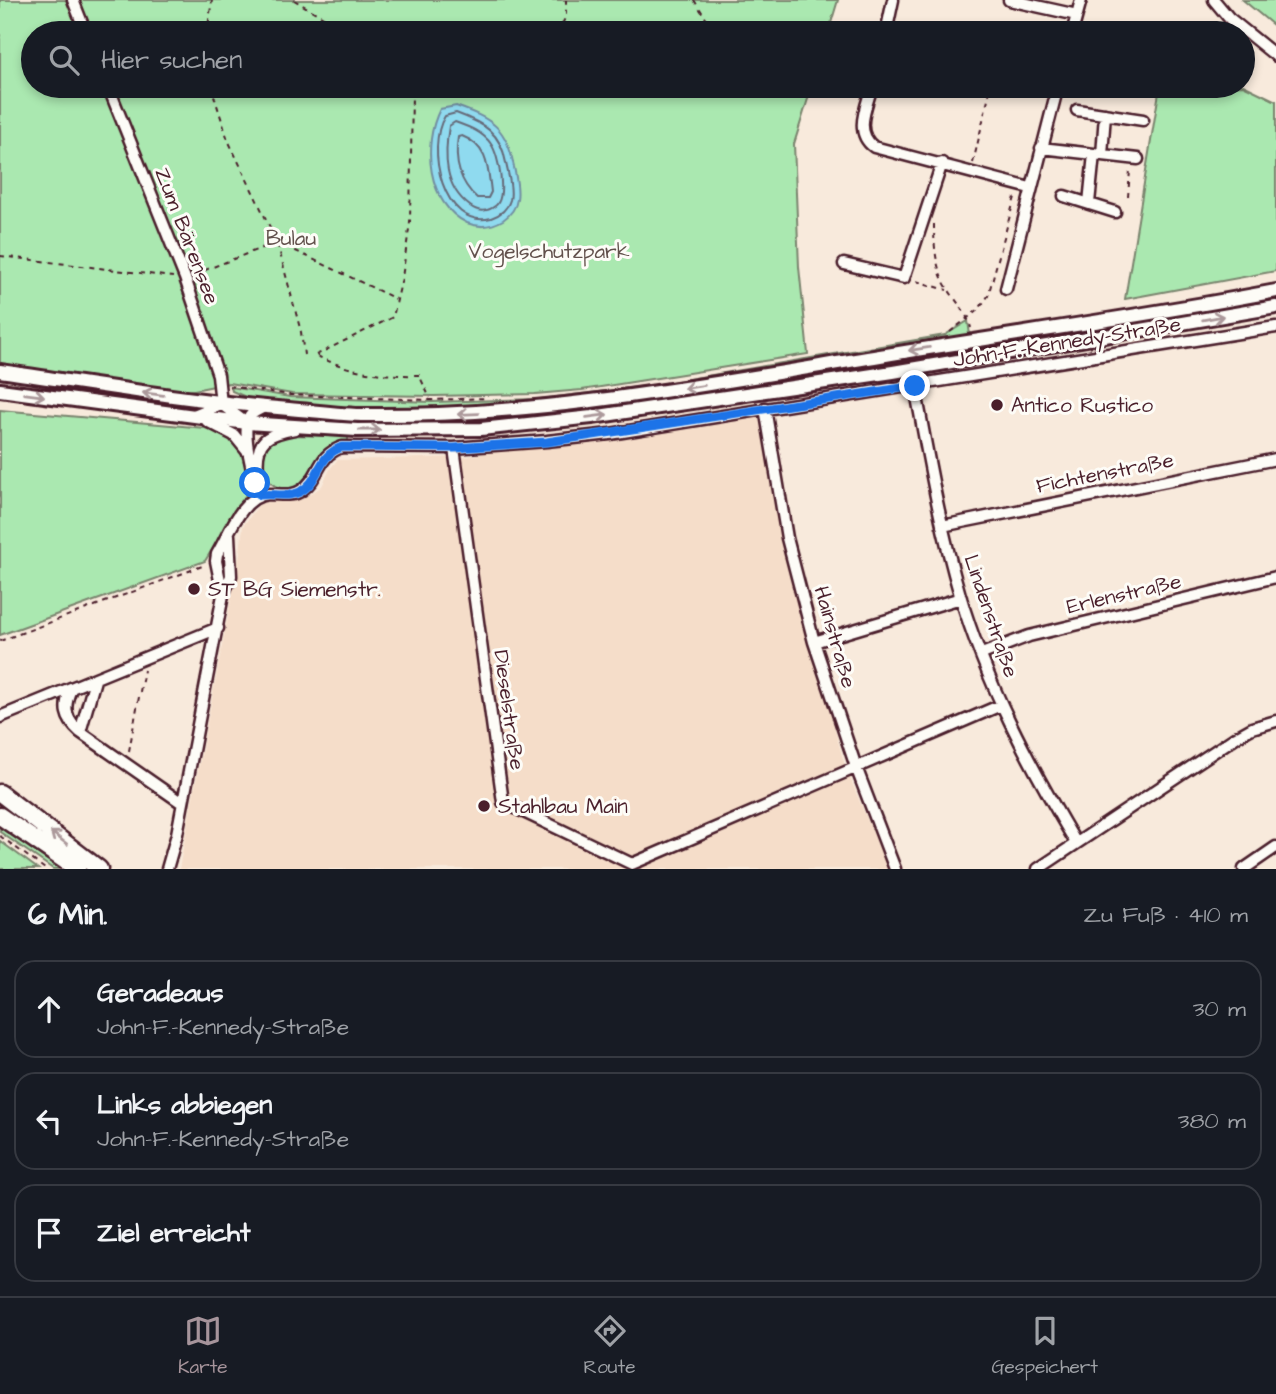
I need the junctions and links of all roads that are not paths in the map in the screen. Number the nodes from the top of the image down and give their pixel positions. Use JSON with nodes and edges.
{"nodes":[{"id":1,"x":73,"y":0,"type":"edge"},
{"id":2,"x":894,"y":0,"type":"edge"},
{"id":3,"x":1009,"y":0,"type":"edge"},
{"id":4,"x":1081,"y":0,"type":"edge"},
{"id":5,"x":1214,"y":0,"type":"edge"},
{"id":6,"x":1077,"y":15,"type":"junction"},
{"id":7,"x":81,"y":21,"type":"edge"},
{"id":8,"x":889,"y":21,"type":"edge"},
{"id":9,"x":1075,"y":21,"type":"edge"},
{"id":10,"x":1233,"y":21,"type":"edge"},
{"id":11,"x":1255,"y":39,"type":"edge"},
{"id":12,"x":1276,"y":56,"type":"edge"},
{"id":13,"x":113,"y":98,"type":"edge"},
{"id":14,"x":869,"y":98,"type":"edge"},
{"id":15,"x":1055,"y":98,"type":"edge"},
{"id":16,"x":1077,"y":110,"type":"dead end"},
{"id":17,"x":1105,"y":114,"type":"junction"},
{"id":18,"x":1143,"y":120,"type":"dead end"},
{"id":19,"x":1041,"y":148,"type":"junction"},
{"id":20,"x":1098,"y":154,"type":"junction"},
{"id":21,"x":1134,"y":159,"type":"road end"},
{"id":22,"x":942,"y":163,"type":"junction"},
{"id":23,"x":1030,"y":188,"type":"junction"},
{"id":24,"x":1064,"y":196,"type":"dead end"},
{"id":25,"x":1089,"y":203,"type":"junction"},
{"id":26,"x":1115,"y":212,"type":"dead end"},
{"id":27,"x":844,"y":264,"type":"dead end"},
{"id":28,"x":1006,"y":289,"type":"dead end"},
{"id":29,"x":1276,"y":291,"type":"edge"},
{"id":30,"x":1276,"y":307,"type":"edge"},
{"id":31,"x":1276,"y":327,"type":"edge"},
{"id":32,"x":0,"y":371,"type":"edge"},
{"id":33,"x":915,"y":386,"type":"junction"},
{"id":34,"x":0,"y":390,"type":"edge"},
{"id":35,"x":221,"y":404,"type":"junction"},
{"id":36,"x":264,"y":407,"type":"junction"},
{"id":37,"x":765,"y":408,"type":"junction"},
{"id":38,"x":194,"y":415,"type":"junction"},
{"id":39,"x":247,"y":423,"type":"junction"},
{"id":40,"x":302,"y":427,"type":"junction"},
{"id":41,"x":454,"y":448,"type":"junction"},
{"id":42,"x":249,"y":456,"type":"junction"},
{"id":43,"x":1276,"y":459,"type":"edge"},
{"id":44,"x":260,"y":495,"type":"junction"},
{"id":45,"x":942,"y":526,"type":"junction"},
{"id":46,"x":229,"y":535,"type":"junction"},
{"id":47,"x":1276,"y":578,"type":"edge"},
{"id":48,"x":223,"y":595,"type":"junction"},
{"id":49,"x":961,"y":598,"type":"junction"},
{"id":50,"x":218,"y":628,"type":"junction"},
{"id":51,"x":814,"y":642,"type":"junction"},
{"id":52,"x":982,"y":654,"type":"junction"},
{"id":53,"x":95,"y":680,"type":"junction"},
{"id":54,"x":71,"y":689,"type":"junction"},
{"id":55,"x":1001,"y":705,"type":"junction"},
{"id":56,"x":0,"y":717,"type":"edge"},
{"id":57,"x":1276,"y":721,"type":"edge"},
{"id":58,"x":80,"y":732,"type":"junction"},
{"id":59,"x":856,"y":767,"type":"junction"},
{"id":60,"x":0,"y":793,"type":"edge"},
{"id":61,"x":182,"y":803,"type":"junction"},
{"id":62,"x":0,"y":816,"type":"edge"},
{"id":63,"x":1076,"y":843,"type":"junction"},
{"id":64,"x":1276,"y":847,"type":"edge"},
{"id":65,"x":77,"y":869,"type":"edge"},
{"id":66,"x":99,"y":869,"type":"edge"},
{"id":67,"x":167,"y":869,"type":"edge"},
{"id":68,"x":895,"y":869,"type":"edge"},
{"id":69,"x":1038,"y":869,"type":"edge"},
{"id":70,"x":1244,"y":869,"type":"edge"}],
"edges":[{"from":1,"to":7,"type":"street"},
{"from":2,"to":8,"type":"street"},
{"from":3,"to":6,"type":"street"},
{"from":4,"to":6,"type":"street"},
{"from":5,"to":10,"type":"street"},
{"from":6,"to":9,"type":"street"},
{"from":11,"to":12,"type":"street"},
{"from":13,"to":35,"type":"street","name":"Zum Bärensee"},
{"from":14,"to":22,"type":"street"},
{"from":15,"to":19,"type":"street"},
{"from":16,"to":17,"type":"street"},
{"from":17,"to":18,"type":"street"},
{"from":17,"to":20,"type":"street"},
{"from":19,"to":20,"type":"street"},
{"from":19,"to":23,"type":"street"},
{"from":20,"to":21,"type":"street"},
{"from":20,"to":25,"type":"street"},
{"from":22,"to":23,"type":"street"},
{"from":22,"to":27,"type":"street"},
{"from":23,"to":28,"type":"street"},
{"from":24,"to":25,"type":"street"},
{"from":25,"to":26,"type":"street"},
{"from":29,"to":36,"type":"main road","one_way":true},
{"from":40,"to":30,"type":"main road","one_way":true},
{"from":31,"to":33,"type":"street","name":"John-F.-Kennedy-Straße"},
{"from":35,"to":32,"type":"main road","one_way":true},
{"from":33,"to":37,"type":"street","name":"John-F.-Kennedy-Straße"},
{"from":33,"to":45,"type":"street","name":"Lindenstraße"},
{"from":34,"to":38,"type":"main road","one_way":true},
{"from":35,"to":36,"type":"main road"},
{"from":35,"to":38,"type":"street"},
{"from":35,"to":39,"type":"street"},
{"from":36,"to":39,"type":"street"},
{"from":37,"to":41,"type":"street","name":"John-F.-Kennedy-Straße"},
{"from":37,"to":51,"type":"street","name":"Hainstraße"},
{"from":38,"to":39,"type":"main road"},
{"from":38,"to":42,"type":"street"},
{"from":39,"to":40,"type":"main road"},
{"from":39,"to":42,"type":"street"},
{"from":40,"to":44,"type":"street"},
{"from":41,"to":44,"type":"street","name":"John-F.-Kennedy-Straße"},
{"from":41,"to":59,"type":"street","name":"Dieselstraße"},
{"from":42,"to":44,"type":"street"},
{"from":43,"to":45,"type":"street","name":"Fichtenstraße"},
{"from":44,"to":46,"type":"street"},
{"from":45,"to":49,"type":"street","name":"Lindenstraße"},
{"from":46,"to":48,"type":"street"},
{"from":46,"to":48,"type":"street"},
{"from":47,"to":52,"type":"street","name":"Erlenstraße"},
{"from":48,"to":50,"type":"street"},
{"from":49,"to":51,"type":"street"},
{"from":49,"to":52,"type":"street","name":"Lindenstraße"},
{"from":50,"to":53,"type":"street"},
{"from":50,"to":61,"type":"street"},
{"from":51,"to":59,"type":"street","name":"Hainstraße"},
{"from":52,"to":55,"type":"street","name":"Lindenstraße"},
{"from":53,"to":54,"type":"street"},
{"from":53,"to":58,"type":"street"},
{"from":54,"to":56,"type":"street"},
{"from":54,"to":58,"type":"street"},
{"from":55,"to":59,"type":"street"},
{"from":55,"to":63,"type":"street","name":"Lindenstraße"},
{"from":57,"to":63,"type":"street"},
{"from":58,"to":61,"type":"street"},
{"from":59,"to":68,"type":"street","name":"Hainstraße"},
{"from":66,"to":60,"type":"highway","one_way":true},
{"from":61,"to":67,"type":"street"},
{"from":62,"to":65,"type":"highway"},
{"from":63,"to":69,"type":"street"},
{"from":64,"to":70,"type":"street"}]}
